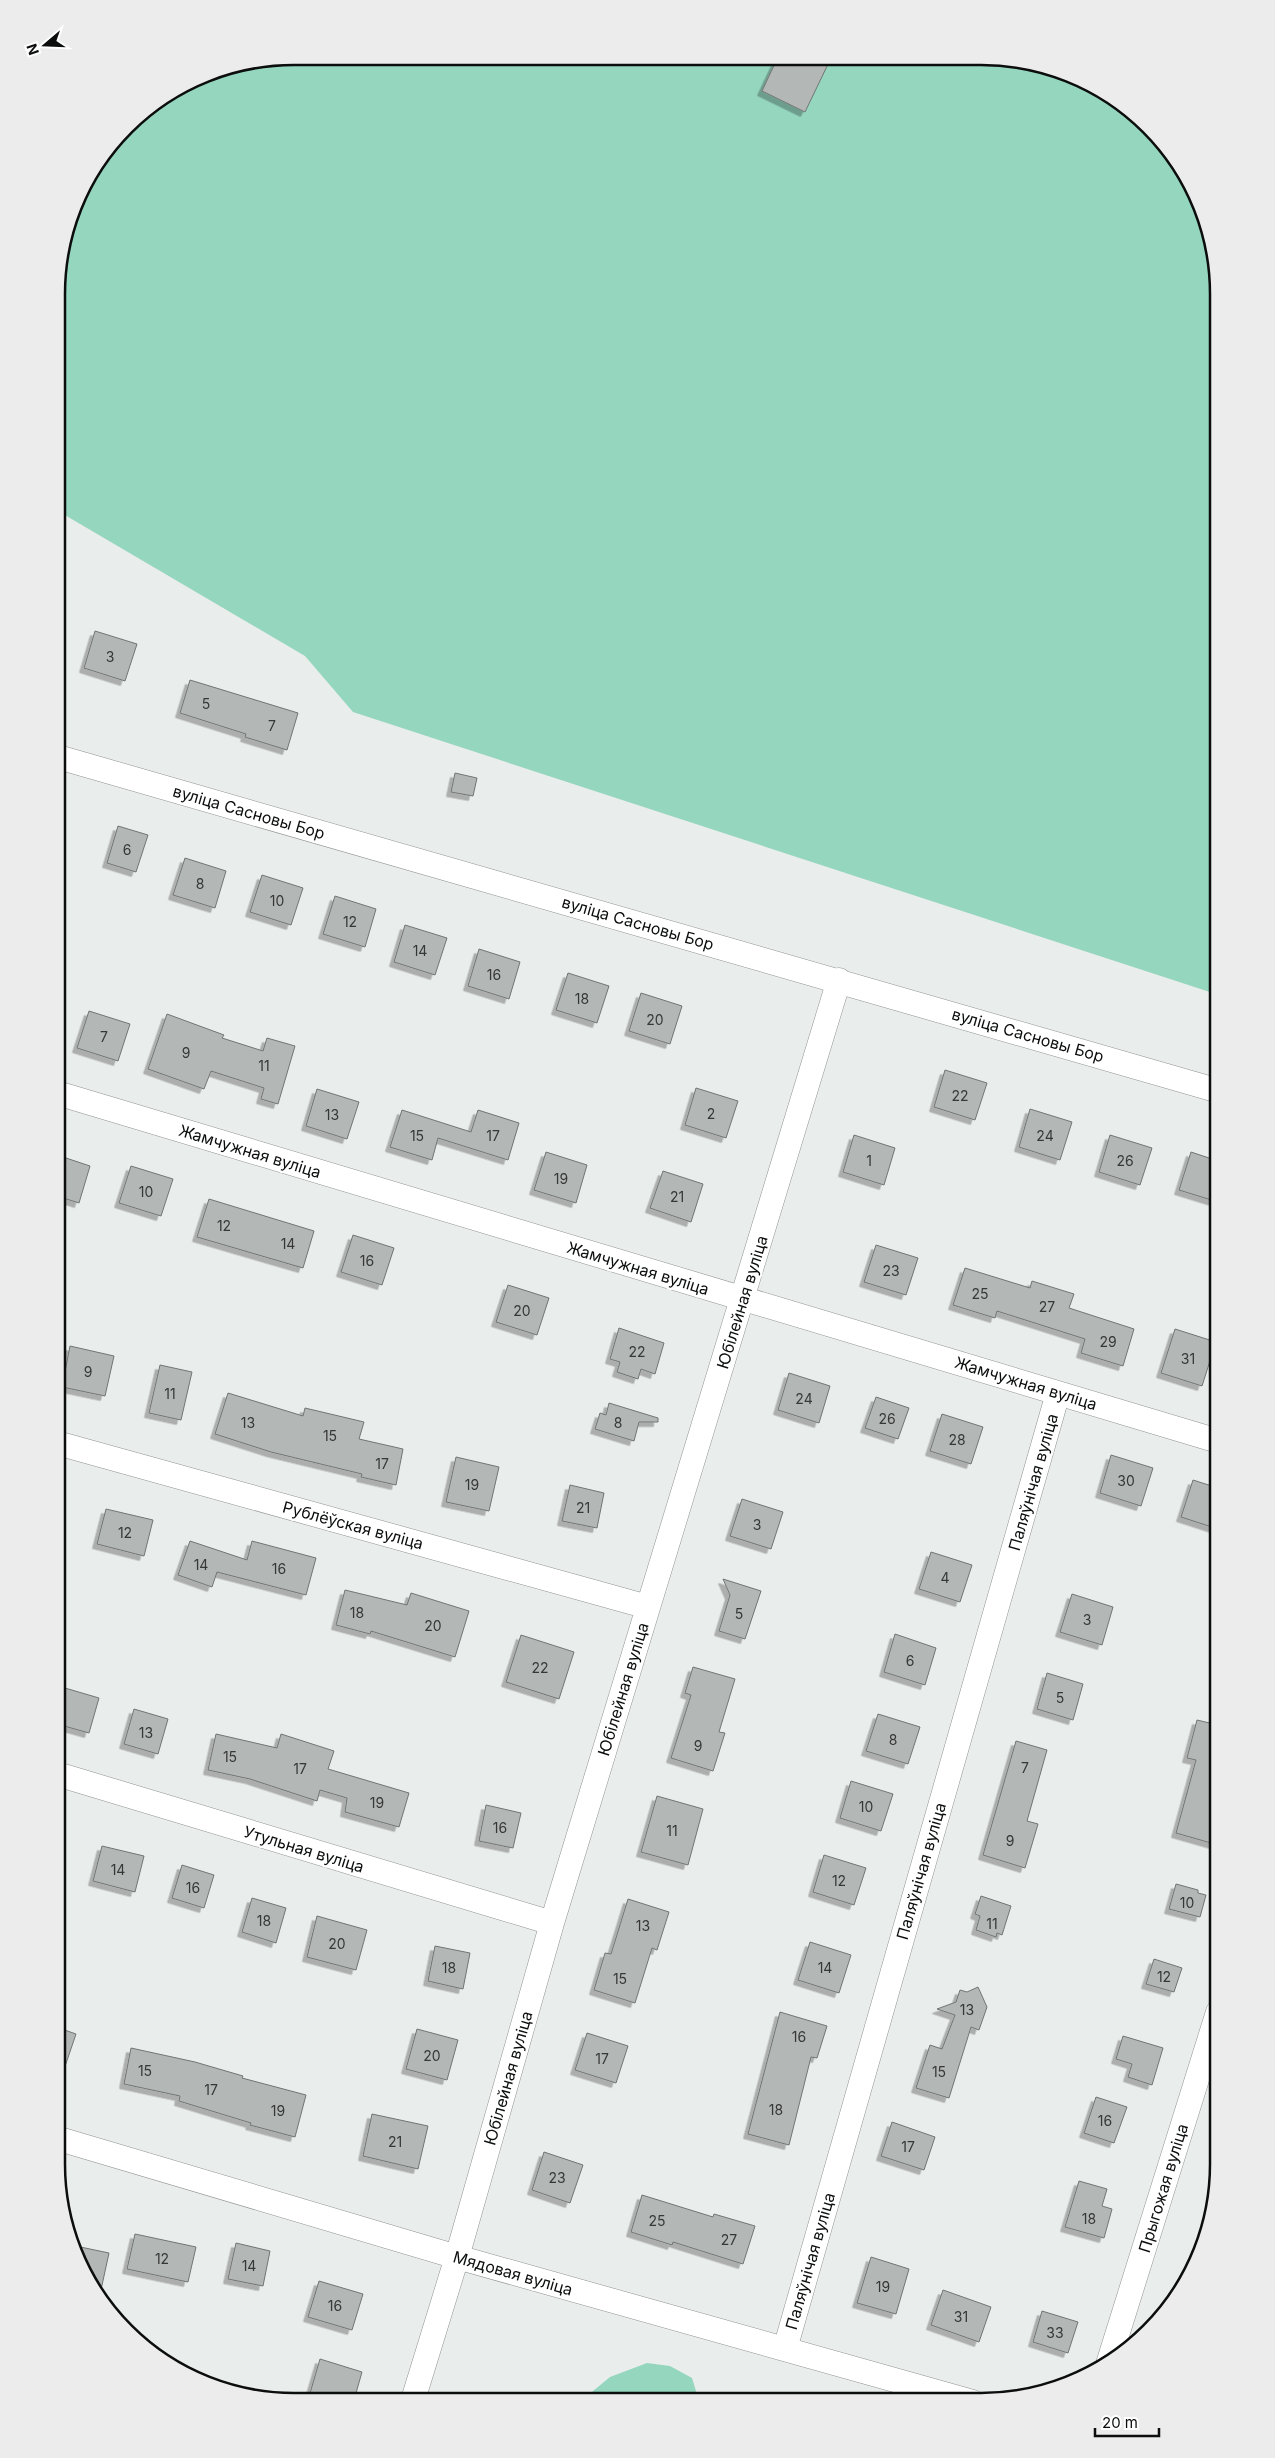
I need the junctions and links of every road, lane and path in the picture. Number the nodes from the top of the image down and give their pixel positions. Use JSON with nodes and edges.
{"nodes":[{"id":1,"x":65,"y":759,"type":"edge"},
{"id":2,"x":839,"y":980,"type":"junction"},
{"id":3,"x":1210,"y":1089,"type":"edge"},
{"id":4,"x":65,"y":1095,"type":"edge"},
{"id":5,"x":743,"y":1299,"type":"junction"},
{"id":6,"x":1058,"y":1393,"type":"junction"},
{"id":7,"x":1210,"y":1438,"type":"edge"},
{"id":8,"x":65,"y":1445,"type":"edge"},
{"id":9,"x":648,"y":1607,"type":"junction"},
{"id":10,"x":65,"y":1776,"type":"edge"},
{"id":11,"x":552,"y":1923,"type":"junction"},
{"id":12,"x":1210,"y":2038,"type":"edge"},
{"id":13,"x":65,"y":2141,"type":"edge"},
{"id":14,"x":457,"y":2257,"type":"junction"},
{"id":15,"x":785,"y":2349,"type":"junction"},
{"id":16,"x":1112,"y":2351,"type":"edge"},
{"id":17,"x":415,"y":2393,"type":"edge"},
{"id":18,"x":940,"y":2393,"type":"edge"}],
"edges":[{"from":1,"to":2,"type":"street","name":"вуліца Сасновы Бор"},
{"from":2,"to":3,"type":"street","name":"вуліца Сасновы Бор"},
{"from":2,"to":5,"type":"street","name":"Юбілейная вуліца"},
{"from":4,"to":5,"type":"street","name":"Жамчужная вуліца"},
{"from":5,"to":6,"type":"street","name":"Жамчужная вуліца"},
{"from":5,"to":9,"type":"street","name":"Юбілейная вуліца"},
{"from":6,"to":7,"type":"street","name":"Жамчужная вуліца"},
{"from":6,"to":15,"type":"street","name":"Паляўнічая вуліца"},
{"from":8,"to":9,"type":"street","name":"Рублёўская вуліца"},
{"from":9,"to":11,"type":"street","name":"Юбілейная вуліца"},
{"from":10,"to":11,"type":"street","name":"Утульная вуліца"},
{"from":11,"to":14,"type":"street","name":"Юбілейная вуліца"},
{"from":12,"to":16,"type":"street","name":"Прыгожая вуліца"},
{"from":13,"to":14,"type":"street","name":"Мядовая вуліца"},
{"from":14,"to":15,"type":"street","name":"Мядовая вуліца"},
{"from":14,"to":17,"type":"street","name":"Юбілейная вуліца"},
{"from":15,"to":18,"type":"street","name":"Мядовая вуліца"}]}
